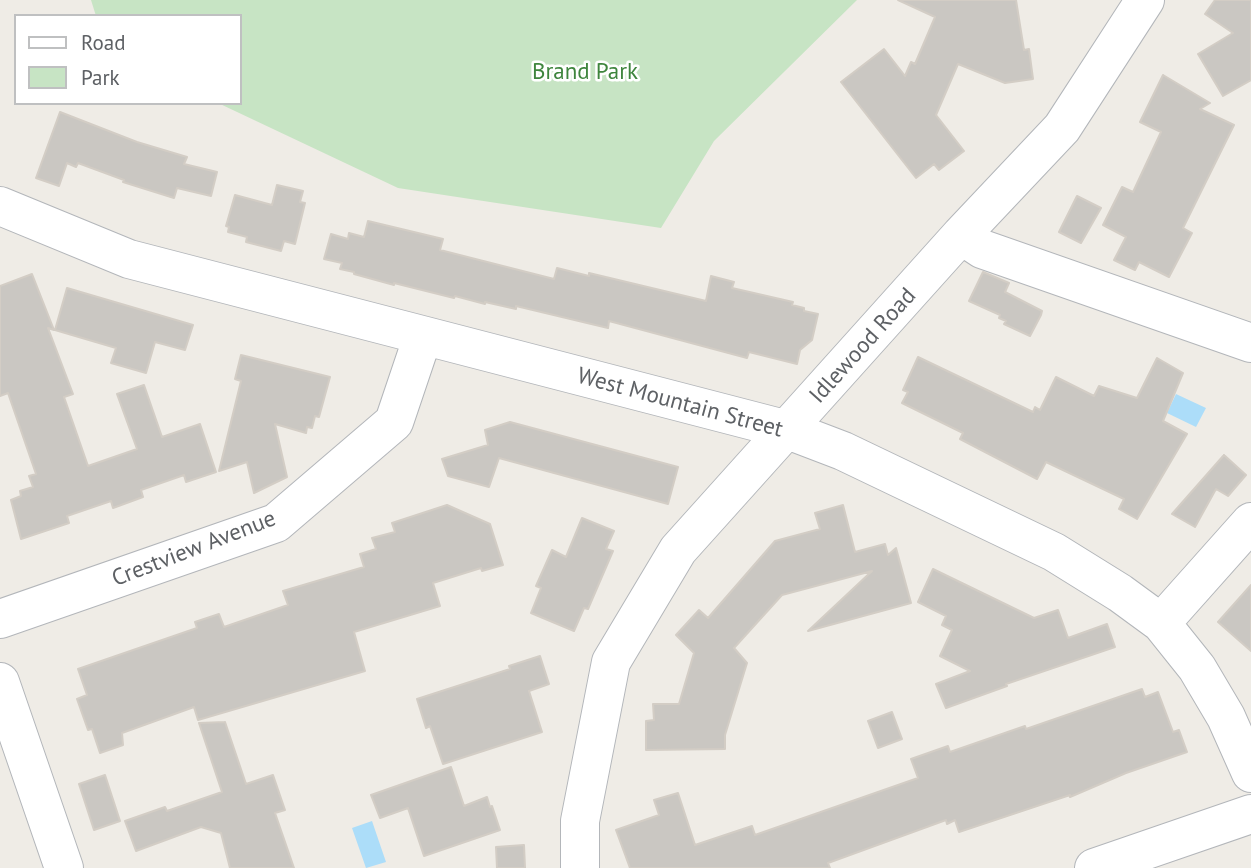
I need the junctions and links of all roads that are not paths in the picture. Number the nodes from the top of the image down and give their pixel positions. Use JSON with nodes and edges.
{"nodes":[{"id":1,"x":1144,"y":0,"type":"edge"},
{"id":2,"x":0,"y":206,"type":"edge"},
{"id":3,"x":961,"y":235,"type":"junction"},
{"id":4,"x":423,"y":336,"type":"junction"},
{"id":5,"x":1251,"y":343,"type":"edge"},
{"id":6,"x":788,"y":430,"type":"junction"},
{"id":7,"x":1251,"y":522,"type":"edge"},
{"id":8,"x":0,"y":620,"type":"edge"},
{"id":9,"x":1161,"y":623,"type":"junction"},
{"id":10,"x":0,"y":682,"type":"edge"},
{"id":11,"x":1251,"y":773,"type":"edge"},
{"id":12,"x":1251,"y":814,"type":"edge"},
{"id":13,"x":1099,"y":867,"type":"edge"},
{"id":14,"x":64,"y":868,"type":"edge"},
{"id":15,"x":580,"y":868,"type":"edge"}],
"edges":[{"from":1,"to":3,"type":"street","name":"Idlewood Road"},
{"from":2,"to":4,"type":"street","name":"West Mountain Street"},
{"from":3,"to":5,"type":"street"},
{"from":3,"to":6,"type":"street","name":"Idlewood Road"},
{"from":4,"to":6,"type":"street","name":"West Mountain Street"},
{"from":4,"to":8,"type":"street","name":"Crestview Avenue"},
{"from":6,"to":9,"type":"street","name":"West Mountain Street"},
{"from":6,"to":15,"type":"street","name":"Idlewood Road"},
{"from":7,"to":9,"type":"street"},
{"from":9,"to":11,"type":"street","name":"West Mountain Street"},
{"from":10,"to":14,"type":"street"},
{"from":12,"to":13,"type":"street"}]}
